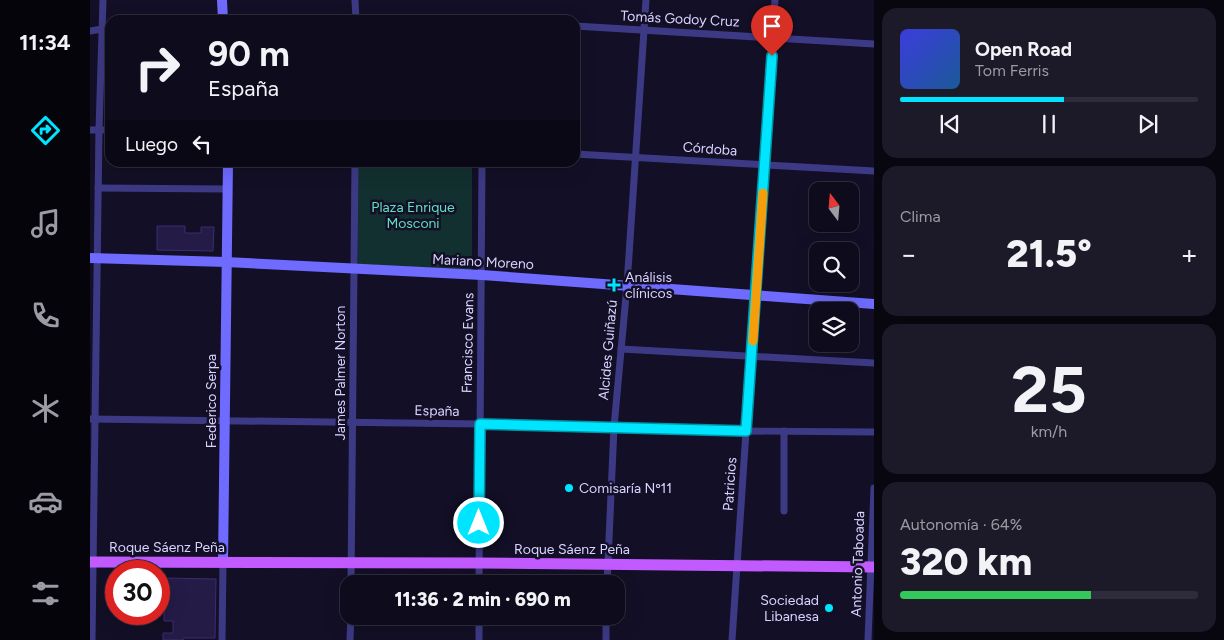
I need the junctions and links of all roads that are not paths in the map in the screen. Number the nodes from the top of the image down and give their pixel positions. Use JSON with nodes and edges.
{"nodes":[{"id":1,"x":103,"y":0,"type":"edge"},
{"id":2,"x":222,"y":0,"type":"edge"},
{"id":3,"x":355,"y":0,"type":"edge"},
{"id":4,"x":646,"y":0,"type":"edge"},
{"id":5,"x":775,"y":0,"type":"edge"},
{"id":6,"x":223,"y":15,"type":"edge"},
{"id":7,"x":356,"y":15,"type":"edge"},
{"id":8,"x":580,"y":26,"type":"edge"},
{"id":9,"x":102,"y":29,"type":"junction"},
{"id":10,"x":645,"y":30,"type":"junction"},
{"id":11,"x":90,"y":31,"type":"edge"},
{"id":12,"x":773,"y":37,"type":"junction"},
{"id":13,"x":874,"y":44,"type":"edge"},
{"id":14,"x":90,"y":130,"type":"edge"},
{"id":15,"x":99,"y":130,"type":"junction"},
{"id":16,"x":105,"y":130,"type":"edge"},
{"id":17,"x":580,"y":154,"type":"edge"},
{"id":18,"x":636,"y":157,"type":"junction"},
{"id":19,"x":765,"y":165,"type":"junction"},
{"id":20,"x":228,"y":167,"type":"edge"},
{"id":21,"x":355,"y":167,"type":"edge"},
{"id":22,"x":482,"y":167,"type":"edge"},
{"id":23,"x":874,"y":171,"type":"edge"},
{"id":24,"x":98,"y":188,"type":"junction"},
{"id":25,"x":227,"y":189,"type":"junction"},
{"id":26,"x":94,"y":258,"type":"edge"},
{"id":27,"x":226,"y":262,"type":"junction"},
{"id":28,"x":354,"y":269,"type":"junction"},
{"id":29,"x":482,"y":275,"type":"junction"},
{"id":30,"x":627,"y":285,"type":"junction"},
{"id":31,"x":756,"y":296,"type":"junction"},
{"id":32,"x":874,"y":304,"type":"edge"},
{"id":33,"x":621,"y":349,"type":"junction"},
{"id":34,"x":752,"y":356,"type":"junction"},
{"id":35,"x":874,"y":363,"type":"edge"},
{"id":36,"x":92,"y":420,"type":"edge"},
{"id":37,"x":225,"y":421,"type":"junction"},
{"id":38,"x":352,"y":423,"type":"junction"},
{"id":39,"x":480,"y":424,"type":"junction"},
{"id":40,"x":614,"y":427,"type":"junction"},
{"id":41,"x":746,"y":431,"type":"junction"},
{"id":42,"x":784,"y":431,"type":"junction"},
{"id":43,"x":874,"y":432,"type":"edge"},
{"id":44,"x":874,"y":488,"type":"edge"},
{"id":45,"x":784,"y":510,"type":"dead end"},
{"id":46,"x":91,"y":562,"type":"edge"},
{"id":47,"x":222,"y":562,"type":"junction"},
{"id":48,"x":351,"y":563,"type":"junction"},
{"id":49,"x":479,"y":563,"type":"junction"},
{"id":50,"x":607,"y":564,"type":"junction"},
{"id":51,"x":736,"y":565,"type":"junction"},
{"id":52,"x":872,"y":567,"type":"edge"},
{"id":53,"x":351,"y":575,"type":"edge"},
{"id":54,"x":479,"y":575,"type":"edge"},
{"id":55,"x":607,"y":575,"type":"edge"},
{"id":56,"x":350,"y":625,"type":"edge"},
{"id":57,"x":479,"y":625,"type":"edge"},
{"id":58,"x":606,"y":625,"type":"edge"},
{"id":59,"x":92,"y":640,"type":"edge"},
{"id":60,"x":222,"y":640,"type":"edge"},
{"id":61,"x":350,"y":640,"type":"edge"},
{"id":62,"x":478,"y":640,"type":"edge"},
{"id":63,"x":606,"y":640,"type":"edge"},
{"id":64,"x":732,"y":640,"type":"edge"},
{"id":65,"x":868,"y":640,"type":"edge"}],
"edges":[{"from":1,"to":9,"type":"street"},
{"from":2,"to":6,"type":"street"},
{"from":3,"to":7,"type":"street"},
{"from":4,"to":10,"type":"street","name":"Alcides Guiñazú"},
{"from":5,"to":12,"type":"street","name":"Patricios"},
{"from":8,"to":10,"type":"street","name":"Tomás Godoy Cruz"},
{"from":9,"to":11,"type":"street"},
{"from":9,"to":15,"type":"street"},
{"from":10,"to":12,"type":"street","name":"Tomás Godoy Cruz"},
{"from":10,"to":18,"type":"street","name":"Alcides Guiñazú"},
{"from":12,"to":13,"type":"street","name":"Tomás Godoy Cruz"},
{"from":12,"to":19,"type":"street","name":"Patricios"},
{"from":14,"to":15,"type":"street"},
{"from":15,"to":16,"type":"street"},
{"from":15,"to":24,"type":"street"},
{"from":17,"to":18,"type":"street","name":"Córdoba"},
{"from":18,"to":19,"type":"street","name":"Córdoba"},
{"from":18,"to":30,"type":"street","name":"Alcides Guiñazú"},
{"from":19,"to":23,"type":"street","name":"Córdoba"},
{"from":19,"to":31,"type":"street","name":"Patricios"},
{"from":20,"to":25,"type":"street","name":"Federico Serpa"},
{"from":21,"to":28,"type":"street","name":"James Palmer Norton"},
{"from":22,"to":29,"type":"street","name":"Francisco Evans"},
{"from":24,"to":25,"type":"street"},
{"from":24,"to":26,"type":"street"},
{"from":25,"to":27,"type":"street","name":"Federico Serpa"},
{"from":26,"to":27,"type":"street","name":"Mariano Moreno"},
{"from":26,"to":36,"type":"street"},
{"from":27,"to":28,"type":"street","name":"Mariano Moreno"},
{"from":27,"to":37,"type":"street","name":"Federico Serpa"},
{"from":28,"to":29,"type":"street","name":"Mariano Moreno"},
{"from":28,"to":38,"type":"street","name":"James Palmer Norton"},
{"from":29,"to":30,"type":"street","name":"Mariano Moreno"},
{"from":29,"to":39,"type":"street","name":"Francisco Evans"},
{"from":30,"to":31,"type":"street","name":"Mariano Moreno"},
{"from":30,"to":33,"type":"street","name":"Alcides Guiñazú"},
{"from":31,"to":32,"type":"street","name":"Mariano Moreno"},
{"from":31,"to":34,"type":"street","name":"Patricios"},
{"from":33,"to":34,"type":"street"},
{"from":33,"to":40,"type":"street","name":"Alcides Guiñazú"},
{"from":34,"to":35,"type":"street"},
{"from":34,"to":41,"type":"street","name":"Patricios"},
{"from":36,"to":37,"type":"street","name":"España"},
{"from":36,"to":46,"type":"street"},
{"from":37,"to":38,"type":"street","name":"España"},
{"from":37,"to":47,"type":"street","name":"Federico Serpa"},
{"from":38,"to":39,"type":"street","name":"España"},
{"from":38,"to":48,"type":"street","name":"James Palmer Norton"},
{"from":39,"to":40,"type":"street","name":"España"},
{"from":39,"to":49,"type":"street","name":"Francisco Evans"},
{"from":40,"to":41,"type":"street","name":"España"},
{"from":40,"to":50,"type":"street","name":"Alcides Guiñazú"},
{"from":41,"to":42,"type":"street","name":"España"},
{"from":41,"to":51,"type":"street","name":"Patricios"},
{"from":42,"to":43,"type":"street","name":"España"},
{"from":42,"to":45,"type":"street"},
{"from":44,"to":52,"type":"street","name":"Antonio Taboada"},
{"from":46,"to":47,"type":"main road","name":"Roque Sáenz Peña"},
{"from":46,"to":59,"type":"street"},
{"from":47,"to":48,"type":"main road","name":"Roque Sáenz Peña"},
{"from":47,"to":60,"type":"street","name":"Federico Serpa"},
{"from":48,"to":49,"type":"main road","name":"Roque Sáenz Peña"},
{"from":48,"to":53,"type":"street","name":"James Palmer Norton"},
{"from":49,"to":50,"type":"main road","name":"Roque Sáenz Peña"},
{"from":49,"to":54,"type":"street","name":"Francisco Evans"},
{"from":50,"to":51,"type":"main road","name":"Roque Sáenz Peña"},
{"from":50,"to":55,"type":"street","name":"Alcides Guiñazú"},
{"from":51,"to":52,"type":"main road","name":"Roque Sáenz Peña"},
{"from":51,"to":64,"type":"street","name":"Patricios"},
{"from":52,"to":65,"type":"street","name":"Antonio Taboada"},
{"from":56,"to":61,"type":"street"},
{"from":57,"to":62,"type":"street"},
{"from":58,"to":63,"type":"street"}]}
